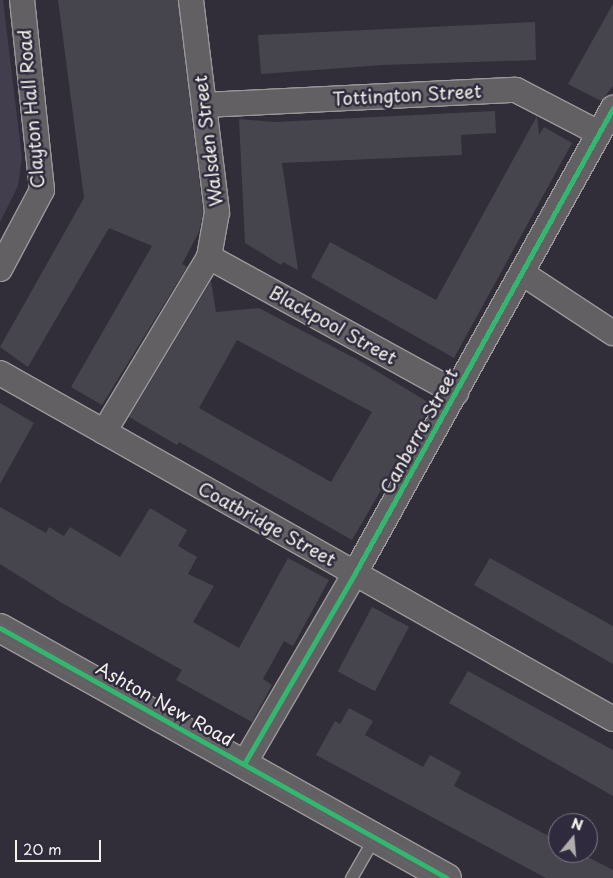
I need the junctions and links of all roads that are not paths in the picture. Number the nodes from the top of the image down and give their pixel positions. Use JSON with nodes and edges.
{"nodes":[{"id":1,"x":22,"y":0,"type":"edge"},
{"id":2,"x":191,"y":0,"type":"edge"},
{"id":3,"x":204,"y":105,"type":"junction"},
{"id":4,"x":613,"y":108,"type":"edge"},
{"id":5,"x":599,"y":133,"type":"junction"},
{"id":6,"x":210,"y":257,"type":"junction"},
{"id":7,"x":0,"y":269,"type":"edge"},
{"id":8,"x":522,"y":273,"type":"junction"},
{"id":9,"x":613,"y":333,"type":"edge"},
{"id":10,"x":0,"y":373,"type":"edge"},
{"id":11,"x":456,"y":393,"type":"junction"},
{"id":12,"x":104,"y":432,"type":"junction"},
{"id":13,"x":355,"y":573,"type":"junction"},
{"id":14,"x":0,"y":628,"type":"edge"},
{"id":15,"x":613,"y":719,"type":"edge"},
{"id":16,"x":244,"y":764,"type":"junction"},
{"id":17,"x":374,"y":838,"type":"junction"},
{"id":18,"x":351,"y":878,"type":"edge"},
{"id":19,"x":447,"y":878,"type":"edge"}],
"edges":[{"from":1,"to":7,"type":"street","name":"Clayton Hall Road"},
{"from":2,"to":3,"type":"street","name":"Walsden Street"},
{"from":3,"to":5,"type":"street","name":"Tottington Street"},
{"from":3,"to":6,"type":"street","name":"Walsden Street"},
{"from":4,"to":5,"type":"street","name":"Canberra Street"},
{"from":5,"to":8,"type":"street","name":"Canberra Street"},
{"from":6,"to":11,"type":"street","name":"Blackpool Street"},
{"from":6,"to":12,"type":"street","name":"Walsden Street"},
{"from":8,"to":9,"type":"street"},
{"from":8,"to":11,"type":"street","name":"Canberra Street"},
{"from":10,"to":12,"type":"street","name":"Coatbridge Street"},
{"from":11,"to":13,"type":"street","name":"Canberra Street"},
{"from":12,"to":13,"type":"street","name":"Coatbridge Street"},
{"from":13,"to":15,"type":"street","name":"Coatbridge Street"},
{"from":13,"to":16,"type":"street","name":"Canberra Street"},
{"from":14,"to":16,"type":"main road","name":"Ashton New Road"},
{"from":16,"to":17,"type":"main road","name":"Ashton New Road"},
{"from":17,"to":18,"type":"lane"},
{"from":17,"to":19,"type":"main road","name":"Ashton New Road"}]}
